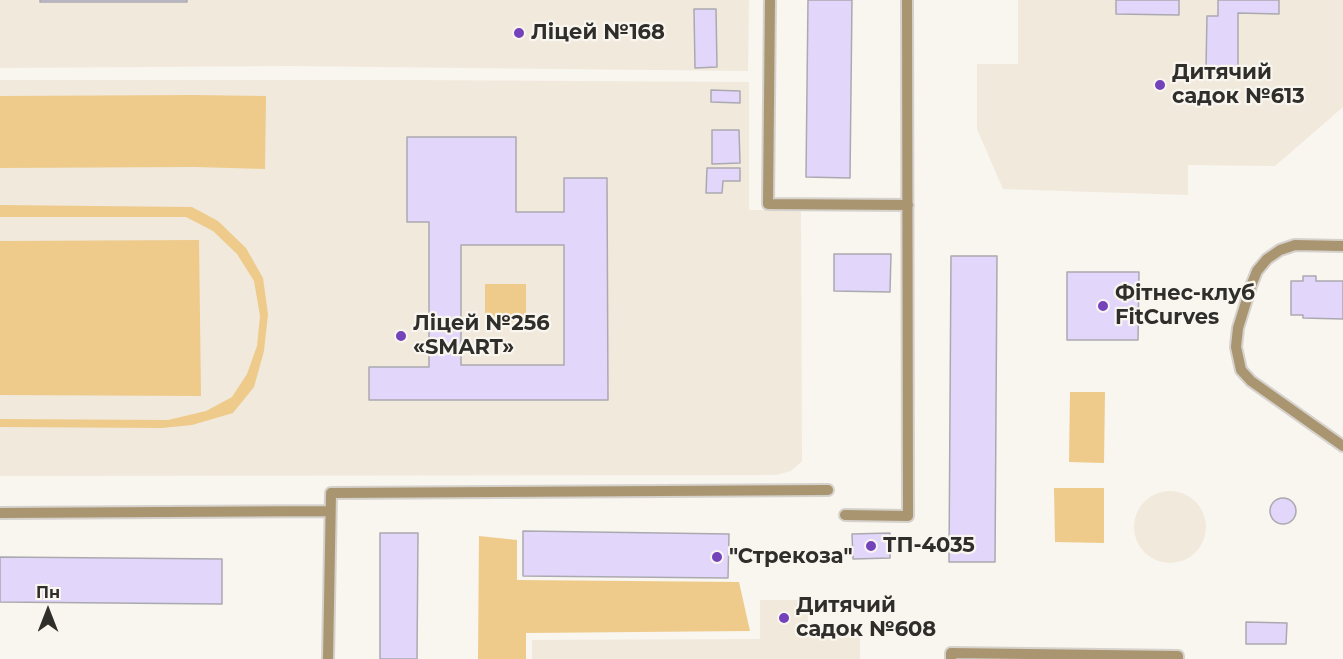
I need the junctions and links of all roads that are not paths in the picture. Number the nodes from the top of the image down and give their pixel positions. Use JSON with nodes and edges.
{"nodes":[{"id":1,"x":770,"y":0,"type":"edge"},
{"id":2,"x":907,"y":0,"type":"edge"},
{"id":3,"x":908,"y":205,"type":"junction"},
{"id":4,"x":1343,"y":246,"type":"edge"},
{"id":5,"x":1343,"y":446,"type":"edge"},
{"id":6,"x":828,"y":490,"type":"dead end"},
{"id":7,"x":330,"y":511,"type":"junction"},
{"id":8,"x":0,"y":513,"type":"edge"},
{"id":9,"x":845,"y":515,"type":"dead end"},
{"id":10,"x":328,"y":659,"type":"edge"},
{"id":11,"x":951,"y":659,"type":"edge"},
{"id":12,"x":1178,"y":659,"type":"edge"}],
"edges":[{"from":1,"to":3,"type":"lane"},
{"from":2,"to":3,"type":"lane"},
{"from":3,"to":9,"type":"lane"},
{"from":4,"to":5,"type":"lane"},
{"from":6,"to":7,"type":"lane"},
{"from":7,"to":8,"type":"lane"},
{"from":7,"to":10,"type":"lane"},
{"from":11,"to":12,"type":"lane"}]}
